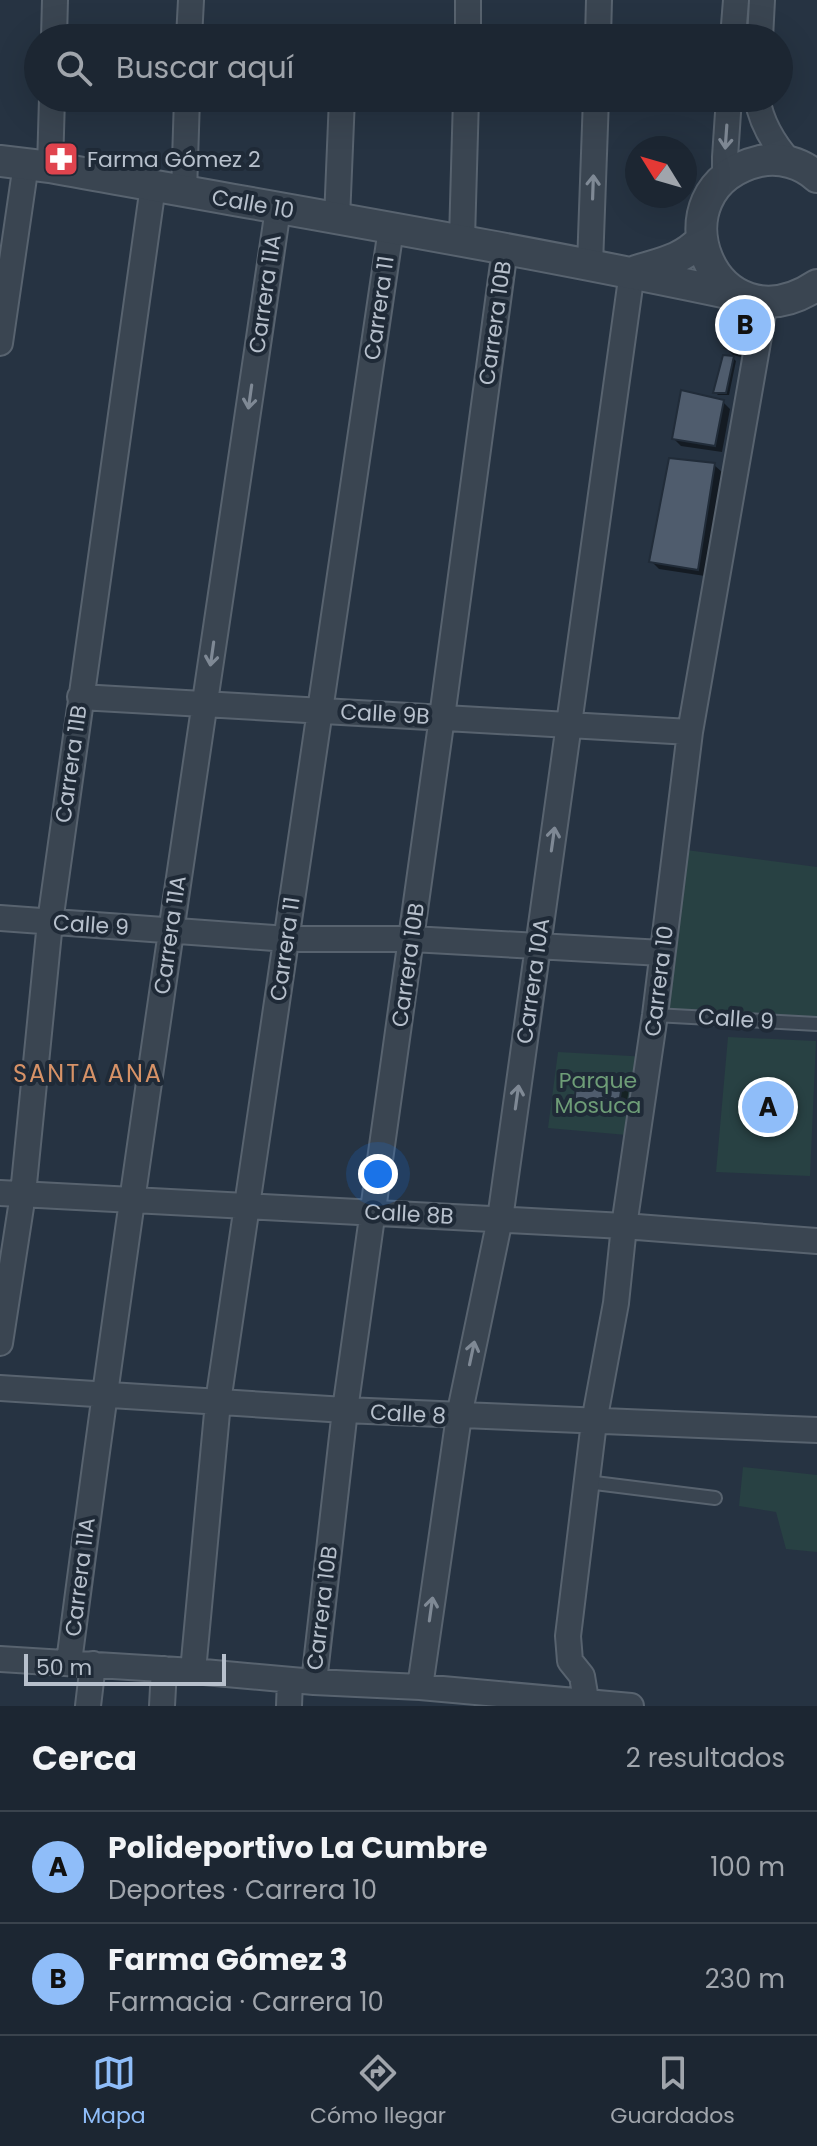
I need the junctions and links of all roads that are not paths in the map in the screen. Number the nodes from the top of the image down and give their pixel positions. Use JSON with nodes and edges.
{"nodes":[{"id":1,"x":55,"y":0,"type":"edge"},
{"id":2,"x":191,"y":0,"type":"edge"},
{"id":3,"x":468,"y":0,"type":"edge"},
{"id":4,"x":599,"y":0,"type":"edge"},
{"id":5,"x":736,"y":0,"type":"edge"},
{"id":6,"x":762,"y":0,"type":"edge"},
{"id":7,"x":54,"y":24,"type":"edge"},
{"id":8,"x":190,"y":24,"type":"edge"},
{"id":9,"x":468,"y":24,"type":"edge"},
{"id":10,"x":598,"y":24,"type":"edge"},
{"id":11,"x":734,"y":24,"type":"edge"},
{"id":12,"x":761,"y":24,"type":"edge"},
{"id":13,"x":46,"y":112,"type":"edge"},
{"id":14,"x":187,"y":112,"type":"edge"},
{"id":15,"x":341,"y":112,"type":"edge"},
{"id":16,"x":466,"y":112,"type":"edge"},
{"id":17,"x":595,"y":112,"type":"edge"},
{"id":18,"x":728,"y":112,"type":"edge"},
{"id":19,"x":759,"y":112,"type":"edge"},
{"id":20,"x":790,"y":162,"type":"junction"},
{"id":21,"x":25,"y":164,"type":"edge"},
{"id":22,"x":725,"y":177,"type":"junction"},
{"id":23,"x":817,"y":177,"type":"edge"},
{"id":24,"x":153,"y":186,"type":"junction"},
{"id":25,"x":184,"y":192,"type":"junction"},
{"id":26,"x":278,"y":209,"type":"junction"},
{"id":27,"x":337,"y":219,"type":"junction"},
{"id":28,"x":391,"y":229,"type":"junction"},
{"id":29,"x":462,"y":239,"type":"junction"},
{"id":30,"x":701,"y":240,"type":"junction"},
{"id":31,"x":505,"y":249,"type":"junction"},
{"id":32,"x":590,"y":265,"type":"junction"},
{"id":33,"x":632,"y":272,"type":"junction"},
{"id":34,"x":817,"y":285,"type":"edge"},
{"id":35,"x":761,"y":300,"type":"junction"},
{"id":36,"x":817,"y":311,"type":"edge"},
{"id":37,"x":0,"y":343,"type":"edge"},
{"id":38,"x":80,"y":697,"type":"junction"},
{"id":39,"x":205,"y":703,"type":"junction"},
{"id":40,"x":320,"y":710,"type":"junction"},
{"id":41,"x":442,"y":717,"type":"junction"},
{"id":42,"x":569,"y":725,"type":"junction"},
{"id":43,"x":690,"y":732,"type":"junction"},
{"id":44,"x":0,"y":918,"type":"edge"},
{"id":45,"x":50,"y":922,"type":"junction"},
{"id":46,"x":170,"y":930,"type":"junction"},
{"id":47,"x":287,"y":939,"type":"junction"},
{"id":48,"x":412,"y":939,"type":"junction"},
{"id":49,"x":538,"y":946,"type":"junction"},
{"id":50,"x":662,"y":953,"type":"junction"},
{"id":51,"x":655,"y":1015,"type":"junction"},
{"id":52,"x":817,"y":1024,"type":"edge"},
{"id":53,"x":12,"y":1193,"type":"edge"},
{"id":54,"x":133,"y":1200,"type":"junction"},
{"id":55,"x":248,"y":1206,"type":"junction"},
{"id":56,"x":373,"y":1212,"type":"junction"},
{"id":57,"x":500,"y":1219,"type":"junction"},
{"id":58,"x":624,"y":1226,"type":"junction"},
{"id":59,"x":817,"y":1241,"type":"edge"},
{"id":60,"x":0,"y":1343,"type":"edge"},
{"id":61,"x":0,"y":1388,"type":"edge"},
{"id":62,"x":104,"y":1395,"type":"junction"},
{"id":63,"x":218,"y":1402,"type":"junction"},
{"id":64,"x":345,"y":1410,"type":"junction"},
{"id":65,"x":459,"y":1416,"type":"junction"},
{"id":66,"x":594,"y":1422,"type":"junction"},
{"id":67,"x":817,"y":1430,"type":"edge"},
{"id":68,"x":587,"y":1482,"type":"junction"},
{"id":69,"x":715,"y":1498,"type":"dead end"},
{"id":70,"x":0,"y":1659,"type":"edge"},
{"id":71,"x":81,"y":1663,"type":"junction"},
{"id":72,"x":164,"y":1669,"type":"junction"},
{"id":73,"x":193,"y":1671,"type":"junction"},
{"id":74,"x":302,"y":1681,"type":"junction"},
{"id":75,"x":420,"y":1687,"type":"junction"},
{"id":76,"x":587,"y":1704,"type":"edge"},
{"id":77,"x":88,"y":1706,"type":"edge"},
{"id":78,"x":162,"y":1706,"type":"edge"},
{"id":79,"x":289,"y":1706,"type":"edge"},
{"id":80,"x":631,"y":1706,"type":"edge"}],
"edges":[{"from":1,"to":7,"type":"street"},
{"from":2,"to":8,"type":"street"},
{"from":3,"to":9,"type":"street"},
{"from":4,"to":10,"type":"street"},
{"from":5,"to":11,"type":"street"},
{"from":6,"to":12,"type":"street"},
{"from":13,"to":21,"type":"street"},
{"from":14,"to":25,"type":"street"},
{"from":15,"to":27,"type":"street"},
{"from":16,"to":29,"type":"street"},
{"from":32,"to":17,"type":"street","one_way":true},
{"from":18,"to":22,"type":"street","one_way":true},
{"from":19,"to":20,"type":"street"},
{"from":20,"to":22,"type":"street"},
{"from":20,"to":23,"type":"street"},
{"from":21,"to":24,"type":"street","name":"Calle 10"},
{"from":21,"to":37,"type":"street"},
{"from":22,"to":30,"type":"street"},
{"from":24,"to":25,"type":"street","name":"Calle 10"},
{"from":24,"to":38,"type":"street","name":"Carrera 11B"},
{"from":25,"to":26,"type":"street","name":"Calle 10"},
{"from":26,"to":27,"type":"street","name":"Calle 10"},
{"from":26,"to":39,"type":"street","name":"Carrera 11A","one_way":true},
{"from":27,"to":28,"type":"street","name":"Calle 10"},
{"from":28,"to":29,"type":"street","name":"Calle 10"},
{"from":28,"to":40,"type":"street","name":"Carrera 11"},
{"from":29,"to":31,"type":"street","name":"Calle 10"},
{"from":30,"to":33,"type":"street"},
{"from":30,"to":35,"type":"street"},
{"from":31,"to":32,"type":"street","name":"Calle 10"},
{"from":31,"to":41,"type":"street","name":"Carrera 10B"},
{"from":32,"to":33,"type":"street","name":"Calle 10"},
{"from":33,"to":35,"type":"street","name":"Calle 10"},
{"from":33,"to":42,"type":"street","name":"Carrera 10A"},
{"from":34,"to":35,"type":"street"},
{"from":35,"to":36,"type":"street","name":"Calle 10"},
{"from":35,"to":43,"type":"street","name":"Carrera 10"},
{"from":38,"to":39,"type":"street","name":"Calle 9B"},
{"from":38,"to":45,"type":"street","name":"Carrera 11B"},
{"from":39,"to":40,"type":"street","name":"Calle 9B"},
{"from":39,"to":46,"type":"street","name":"Carrera 11A"},
{"from":40,"to":41,"type":"street","name":"Calle 9B"},
{"from":40,"to":47,"type":"street","name":"Carrera 11"},
{"from":41,"to":42,"type":"street","name":"Calle 9B"},
{"from":41,"to":48,"type":"street","name":"Carrera 10B"},
{"from":42,"to":43,"type":"street","name":"Calle 9B"},
{"from":49,"to":42,"type":"street","name":"Carrera 10A","one_way":true},
{"from":43,"to":50,"type":"street","name":"Carrera 10"},
{"from":44,"to":45,"type":"street","name":"Calle 9"},
{"from":45,"to":46,"type":"street","name":"Calle 9"},
{"from":45,"to":53,"type":"street","name":"Carrera 11B"},
{"from":46,"to":47,"type":"street","name":"Calle 9"},
{"from":46,"to":54,"type":"street","name":"Carrera 11A"},
{"from":47,"to":48,"type":"street","name":"Calle 9"},
{"from":47,"to":55,"type":"street","name":"Carrera 11"},
{"from":48,"to":49,"type":"street","name":"Calle 9"},
{"from":48,"to":56,"type":"street","name":"Carrera 10B"},
{"from":49,"to":50,"type":"street","name":"Calle 9"},
{"from":57,"to":49,"type":"street","name":"Carrera 10A","one_way":true},
{"from":50,"to":51,"type":"street","name":"Carrera 10"},
{"from":51,"to":52,"type":"lane","name":"Calle 9"},
{"from":51,"to":58,"type":"street","name":"Carrera 10"},
{"from":53,"to":54,"type":"street","name":"Calle 8B"},
{"from":53,"to":60,"type":"street","name":"Carrera 11B"},
{"from":54,"to":55,"type":"street","name":"Calle 8B"},
{"from":54,"to":62,"type":"street","name":"Carrera 11A"},
{"from":55,"to":56,"type":"street","name":"Calle 8B"},
{"from":55,"to":63,"type":"street","name":"Carrera 11"},
{"from":56,"to":57,"type":"street","name":"Calle 8B"},
{"from":56,"to":64,"type":"street","name":"Carrera 10B"},
{"from":57,"to":58,"type":"street","name":"Calle 8B"},
{"from":65,"to":57,"type":"street","name":"Carrera 10A","one_way":true},
{"from":58,"to":59,"type":"street","name":"Calle 8B"},
{"from":58,"to":66,"type":"street","name":"Carrera 10"},
{"from":61,"to":62,"type":"street","name":"Calle 8"},
{"from":62,"to":63,"type":"street","name":"Calle 8"},
{"from":62,"to":71,"type":"street","name":"Carrera 11A"},
{"from":63,"to":64,"type":"street","name":"Calle 8"},
{"from":63,"to":73,"type":"street","name":"Carrera 11"},
{"from":64,"to":65,"type":"street","name":"Calle 8"},
{"from":64,"to":74,"type":"street","name":"Carrera 10B"},
{"from":65,"to":66,"type":"street","name":"Calle 8"},
{"from":75,"to":65,"type":"street","name":"Carrera 10A","one_way":true},
{"from":66,"to":67,"type":"street","name":"Calle 8"},
{"from":66,"to":68,"type":"street","name":"Carrera 10"},
{"from":68,"to":69,"type":"lane"},
{"from":68,"to":76,"type":"street","name":"Carrera 10"},
{"from":70,"to":71,"type":"street"},
{"from":71,"to":72,"type":"street"},
{"from":71,"to":77,"type":"street","name":"Carrera 11A"},
{"from":72,"to":73,"type":"street"},
{"from":72,"to":78,"type":"street"},
{"from":73,"to":74,"type":"street"},
{"from":74,"to":75,"type":"street"},
{"from":74,"to":79,"type":"street","name":"Carrera 10B"},
{"from":75,"to":76,"type":"street"},
{"from":76,"to":80,"type":"street"}]}
